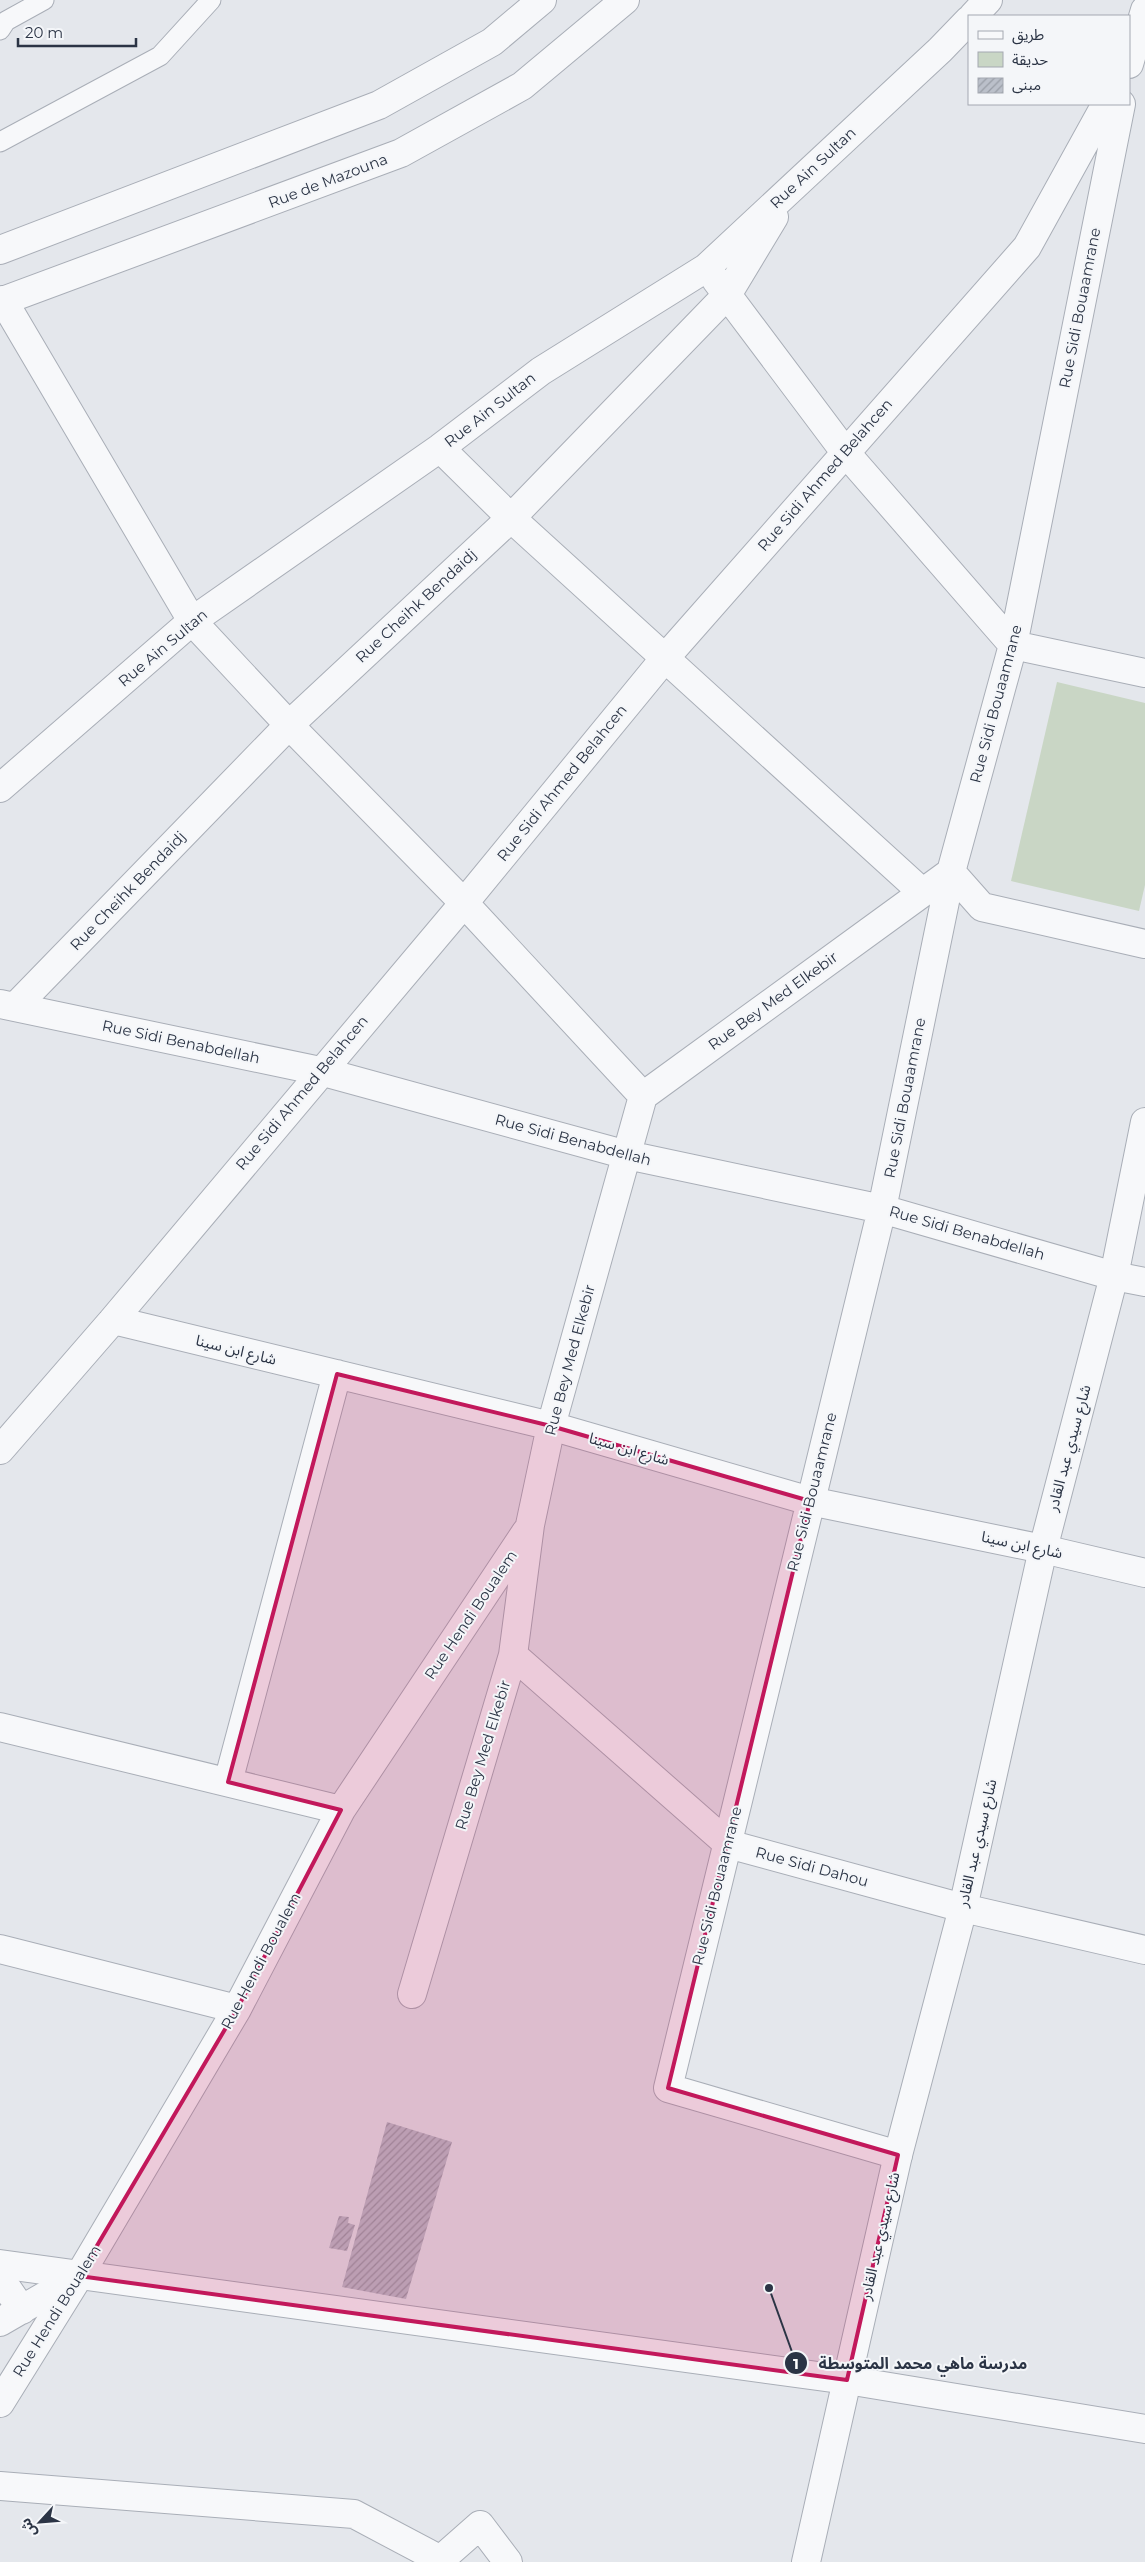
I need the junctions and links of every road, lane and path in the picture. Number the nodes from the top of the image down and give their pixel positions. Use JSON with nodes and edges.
{"nodes":[{"id":1,"x":44,"y":0,"type":"edge"},
{"id":2,"x":211,"y":0,"type":"edge"},
{"id":3,"x":542,"y":0,"type":"edge"},
{"id":4,"x":625,"y":0,"type":"edge"},
{"id":5,"x":988,"y":0,"type":"edge"},
{"id":6,"x":1145,"y":10,"type":"edge"},
{"id":7,"x":974,"y":15,"type":"edge"},
{"id":8,"x":968,"y":21,"type":"edge"},
{"id":9,"x":0,"y":30,"type":"edge"},
{"id":10,"x":940,"y":50,"type":"junction"},
{"id":11,"x":968,"y":52,"type":"edge"},
{"id":12,"x":1130,"y":59,"type":"edge"},
{"id":13,"x":1130,"y":62,"type":"edge"},
{"id":14,"x":1145,"y":62,"type":"edge"},
{"id":15,"x":1105,"y":105,"type":"edge"},
{"id":16,"x":1121,"y":105,"type":"edge"},
{"id":17,"x":0,"y":142,"type":"edge"},
{"id":18,"x":793,"y":186,"type":"junction"},
{"id":19,"x":0,"y":250,"type":"edge"},
{"id":20,"x":706,"y":268,"type":"junction"},
{"id":21,"x":727,"y":295,"type":"junction"},
{"id":22,"x":2,"y":301,"type":"edge"},
{"id":23,"x":440,"y":448,"type":"junction"},
{"id":24,"x":845,"y":452,"type":"junction"},
{"id":25,"x":511,"y":518,"type":"junction"},
{"id":26,"x":192,"y":621,"type":"junction"},
{"id":27,"x":1013,"y":646,"type":"junction"},
{"id":28,"x":665,"y":658,"type":"junction"},
{"id":29,"x":1145,"y":673,"type":"edge"},
{"id":30,"x":289,"y":725,"type":"junction"},
{"id":31,"x":0,"y":788,"type":"edge"},
{"id":32,"x":951,"y":872,"type":"junction"},
{"id":33,"x":933,"y":897,"type":"junction"},
{"id":34,"x":464,"y":903,"type":"junction"},
{"id":35,"x":982,"y":907,"type":"junction"},
{"id":36,"x":1145,"y":944,"type":"edge"},
{"id":37,"x":8,"y":1005,"type":"edge"},
{"id":38,"x":320,"y":1071,"type":"junction"},
{"id":39,"x":643,"y":1096,"type":"junction"},
{"id":40,"x":1145,"y":1122,"type":"edge"},
{"id":41,"x":627,"y":1155,"type":"junction"},
{"id":42,"x":882,"y":1209,"type":"junction"},
{"id":43,"x":1114,"y":1276,"type":"junction"},
{"id":44,"x":1145,"y":1282,"type":"edge"},
{"id":45,"x":113,"y":1320,"type":"junction"},
{"id":46,"x":337,"y":1374,"type":"junction"},
{"id":47,"x":551,"y":1426,"type":"junction"},
{"id":48,"x":0,"y":1450,"type":"edge"},
{"id":49,"x":810,"y":1501,"type":"junction"},
{"id":50,"x":530,"y":1526,"type":"junction"},
{"id":51,"x":1043,"y":1549,"type":"junction"},
{"id":52,"x":1145,"y":1574,"type":"edge"},
{"id":53,"x":513,"y":1655,"type":"junction"},
{"id":54,"x":0,"y":1727,"type":"edge"},
{"id":55,"x":228,"y":1782,"type":"junction"},
{"id":56,"x":341,"y":1810,"type":"junction"},
{"id":57,"x":728,"y":1844,"type":"junction"},
{"id":58,"x":963,"y":1908,"type":"junction"},
{"id":59,"x":0,"y":1949,"type":"edge"},
{"id":60,"x":1145,"y":1950,"type":"edge"},
{"id":61,"x":412,"y":1994,"type":"dead end"},
{"id":62,"x":237,"y":2009,"type":"junction"},
{"id":63,"x":898,"y":2155,"type":"junction"},
{"id":64,"x":0,"y":2264,"type":"edge"},
{"id":65,"x":79,"y":2276,"type":"junction"},
{"id":66,"x":0,"y":2278,"type":"edge"},
{"id":67,"x":11,"y":2316,"type":"edge"},
{"id":68,"x":847,"y":2380,"type":"junction"},
{"id":69,"x":0,"y":2403,"type":"edge"},
{"id":70,"x":1145,"y":2429,"type":"edge"},
{"id":71,"x":0,"y":2486,"type":"edge"},
{"id":72,"x":439,"y":2560,"type":"edge"},
{"id":73,"x":508,"y":2562,"type":"edge"},
{"id":74,"x":806,"y":2562,"type":"edge"}],
"edges":[{"from":1,"to":9,"type":"lane"},
{"from":2,"to":17,"type":"lane"},
{"from":3,"to":19,"type":"street"},
{"from":4,"to":22,"type":"street","name":"Rue de Mazouna"},
{"from":5,"to":7,"type":"street"},
{"from":6,"to":12,"type":"street"},
{"from":8,"to":10,"type":"street","name":"Rue Ain Sultan"},
{"from":10,"to":11,"type":"street"},
{"from":10,"to":18,"type":"street","name":"Rue Ain Sultan"},
{"from":13,"to":14,"type":"street"},
{"from":15,"to":24,"type":"street","name":"Rue Sidi Ahmed Belahcen"},
{"from":16,"to":27,"type":"street","name":"Rue Sidi Bouaamrane"},
{"from":18,"to":20,"type":"street","name":"Rue Ain Sultan"},
{"from":18,"to":21,"type":"street","name":"Rue Cheihk Bendaidj"},
{"from":20,"to":21,"type":"street"},
{"from":20,"to":23,"type":"street","name":"Rue Ain Sultan"},
{"from":21,"to":24,"type":"street"},
{"from":21,"to":25,"type":"street","name":"Rue Cheihk Bendaidj"},
{"from":22,"to":26,"type":"street"},
{"from":23,"to":25,"type":"street"},
{"from":23,"to":26,"type":"street","name":"Rue Ain Sultan"},
{"from":24,"to":27,"type":"street"},
{"from":24,"to":28,"type":"street","name":"Rue Sidi Ahmed Belahcen"},
{"from":25,"to":28,"type":"street"},
{"from":25,"to":30,"type":"street","name":"Rue Cheihk Bendaidj"},
{"from":26,"to":30,"type":"street"},
{"from":26,"to":31,"type":"street","name":"Rue Ain Sultan"},
{"from":27,"to":29,"type":"street"},
{"from":27,"to":32,"type":"street","name":"Rue Sidi Bouaamrane"},
{"from":28,"to":33,"type":"street"},
{"from":28,"to":34,"type":"street","name":"Rue Sidi Ahmed Belahcen"},
{"from":30,"to":34,"type":"street"},
{"from":30,"to":37,"type":"street","name":"Rue Cheihk Bendaidj"},
{"from":32,"to":33,"type":"street","name":"Rue Bey Med Elkebir"},
{"from":32,"to":35,"type":"street"},
{"from":33,"to":35,"type":"street"},
{"from":33,"to":39,"type":"street","name":"Rue Bey Med Elkebir"},
{"from":33,"to":42,"type":"street","name":"Rue Sidi Bouaamrane"},
{"from":34,"to":38,"type":"street","name":"Rue Sidi Ahmed Belahcen"},
{"from":34,"to":39,"type":"street"},
{"from":35,"to":36,"type":"street"},
{"from":37,"to":38,"type":"street","name":"Rue Sidi Benabdellah"},
{"from":38,"to":41,"type":"street","name":"Rue Sidi Benabdellah"},
{"from":38,"to":45,"type":"street","name":"Rue Sidi Ahmed Belahcen"},
{"from":39,"to":41,"type":"street","name":"Rue Bey Med Elkebir"},
{"from":40,"to":43,"type":"street","name":"شارع سيدي عبد القادر"},
{"from":41,"to":42,"type":"street","name":"Rue Sidi Benabdellah"},
{"from":41,"to":47,"type":"street","name":"Rue Bey Med Elkebir"},
{"from":42,"to":43,"type":"street","name":"Rue Sidi Benabdellah"},
{"from":42,"to":49,"type":"street","name":"Rue Sidi Bouaamrane"},
{"from":43,"to":44,"type":"street","name":"Rue Sidi Benabdellah"},
{"from":43,"to":51,"type":"street","name":"شارع سيدي عبد القادر"},
{"from":45,"to":46,"type":"street","name":"شارع ابن سينا"},
{"from":45,"to":48,"type":"street","name":"Rue Sidi Ahmed Belahcen"},
{"from":46,"to":47,"type":"street","name":"شارع ابن سينا"},
{"from":46,"to":55,"type":"street"},
{"from":47,"to":49,"type":"street","name":"شارع ابن سينا"},
{"from":47,"to":50,"type":"street","name":"Rue Bey Med Elkebir"},
{"from":49,"to":51,"type":"street","name":"شارع ابن سينا"},
{"from":49,"to":57,"type":"street","name":"Rue Sidi Bouaamrane"},
{"from":50,"to":53,"type":"street","name":"Rue Bey Med Elkebir"},
{"from":50,"to":56,"type":"street","name":"Rue Hendi Boualem"},
{"from":51,"to":52,"type":"street","name":"شارع ابن سينا"},
{"from":51,"to":58,"type":"street","name":"شارع سيدي عبد القادر"},
{"from":53,"to":57,"type":"street","name":"Rue Sidi Dahou"},
{"from":53,"to":61,"type":"street","name":"Rue Bey Med Elkebir"},
{"from":54,"to":55,"type":"street"},
{"from":55,"to":56,"type":"street"},
{"from":56,"to":62,"type":"street","name":"Rue Hendi Boualem"},
{"from":57,"to":58,"type":"street","name":"Rue Sidi Dahou"},
{"from":57,"to":63,"type":"street","name":"Rue Sidi Bouaamrane"},
{"from":58,"to":60,"type":"street","name":"Rue Sidi Dahou"},
{"from":58,"to":63,"type":"street","name":"شارع سيدي عبد القادر"},
{"from":59,"to":62,"type":"street"},
{"from":62,"to":65,"type":"street","name":"Rue Hendi Boualem"},
{"from":63,"to":68,"type":"street","name":"شارع سيدي عبد القادر"},
{"from":64,"to":65,"type":"street"},
{"from":65,"to":67,"type":"street"},
{"from":65,"to":68,"type":"street"},
{"from":65,"to":69,"type":"street","name":"Rue Hendi Boualem"},
{"from":66,"to":67,"type":"street"},
{"from":68,"to":70,"type":"street"},
{"from":68,"to":74,"type":"street","name":"شارع سيدي عبد القادر"},
{"from":71,"to":72,"type":"street"},
{"from":72,"to":73,"type":"street"}]}
